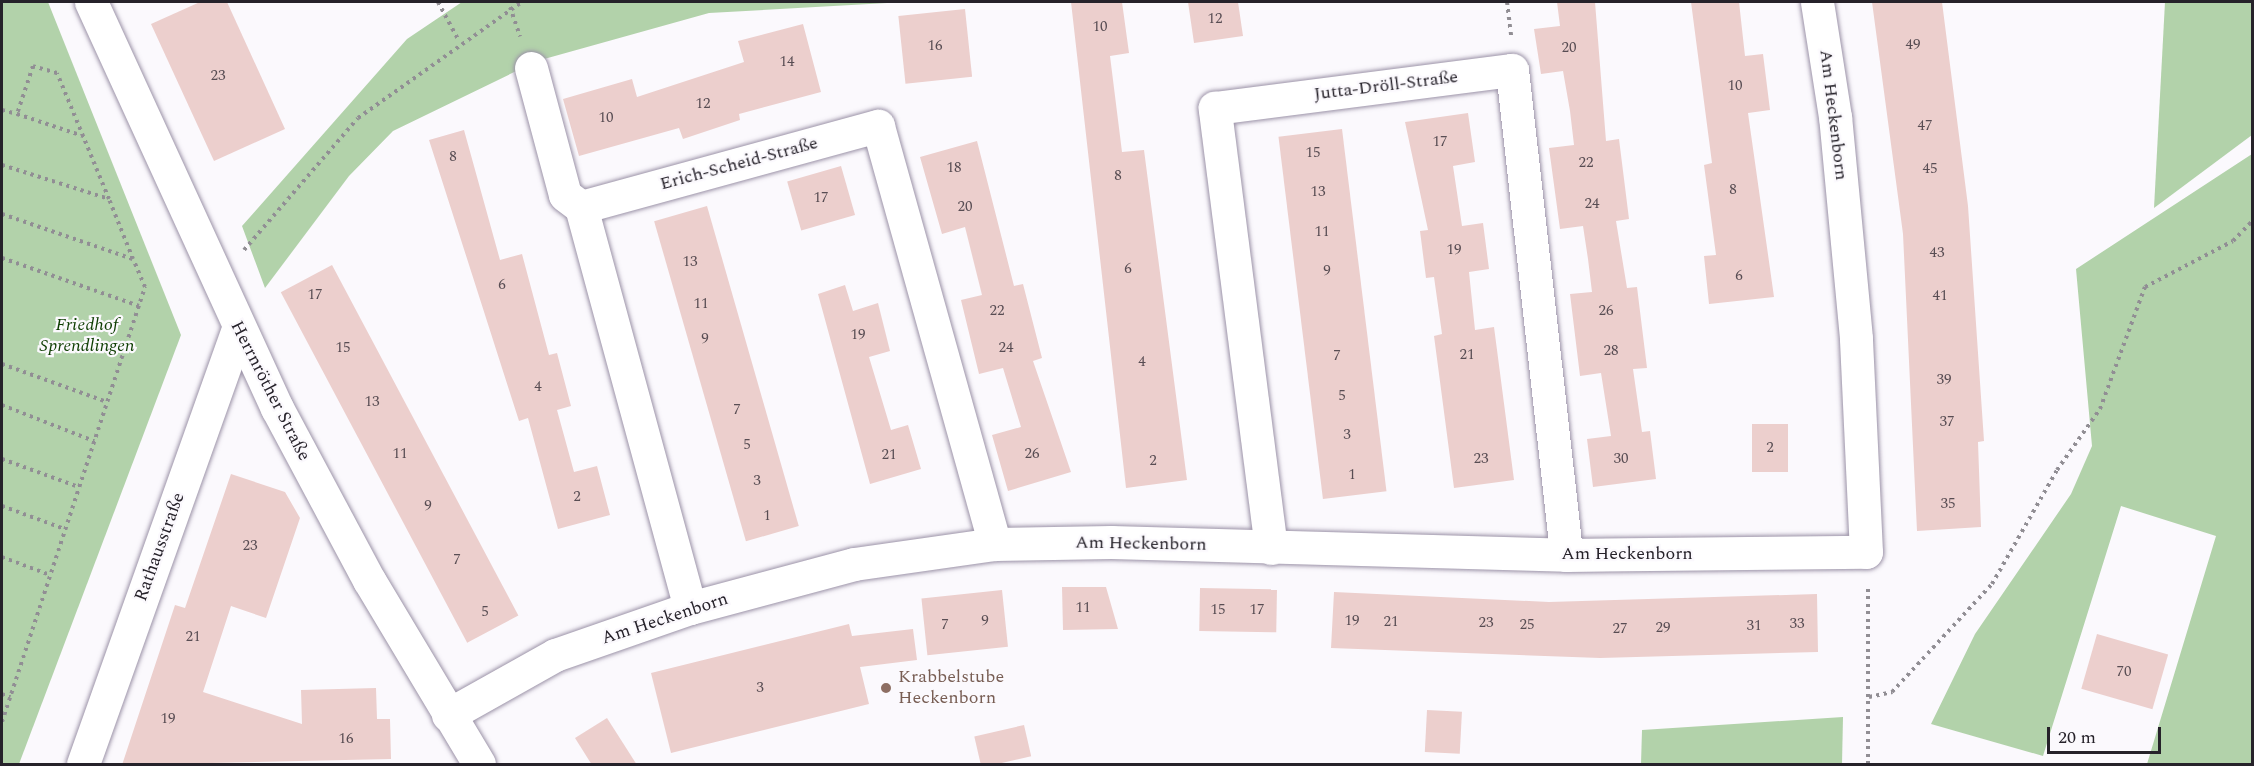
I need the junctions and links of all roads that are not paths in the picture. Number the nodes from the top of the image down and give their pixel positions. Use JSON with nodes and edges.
{"nodes":[{"id":1,"x":91,"y":2,"type":"edge"},
{"id":2,"x":1817,"y":2,"type":"edge"},
{"id":3,"x":531,"y":68,"type":"dead end"},
{"id":4,"x":581,"y":207,"type":"junction"},
{"id":5,"x":238,"y":328,"type":"junction"},
{"id":6,"x":995,"y":544,"type":"junction"},
{"id":7,"x":1271,"y":548,"type":"junction"},
{"id":8,"x":1566,"y":555,"type":"junction"},
{"id":9,"x":690,"y":608,"type":"junction"},
{"id":10,"x":448,"y":715,"type":"junction"},
{"id":11,"x":83,"y":765,"type":"edge"},
{"id":12,"x":479,"y":765,"type":"edge"}],
"edges":[{"from":1,"to":5,"type":"street","name":"Herrnröther Straße"},
{"from":2,"to":8,"type":"street","name":"Am Heckenborn"},
{"from":3,"to":4,"type":"street"},
{"from":4,"to":6,"type":"street","name":"Erich-Scheid-Straße"},
{"from":4,"to":9,"type":"street"},
{"from":5,"to":10,"type":"street","name":"Herrnröther Straße"},
{"from":5,"to":11,"type":"street","name":"Rathausstraße"},
{"from":6,"to":7,"type":"street","name":"Am Heckenborn"},
{"from":6,"to":9,"type":"street","name":"Am Heckenborn"},
{"from":7,"to":8,"type":"street","name":"Am Heckenborn"},
{"from":7,"to":8,"type":"street","name":"Jutta-Dröll-Straße"},
{"from":9,"to":10,"type":"street","name":"Am Heckenborn"},
{"from":10,"to":12,"type":"street","name":"Herrnröther Straße"}]}
